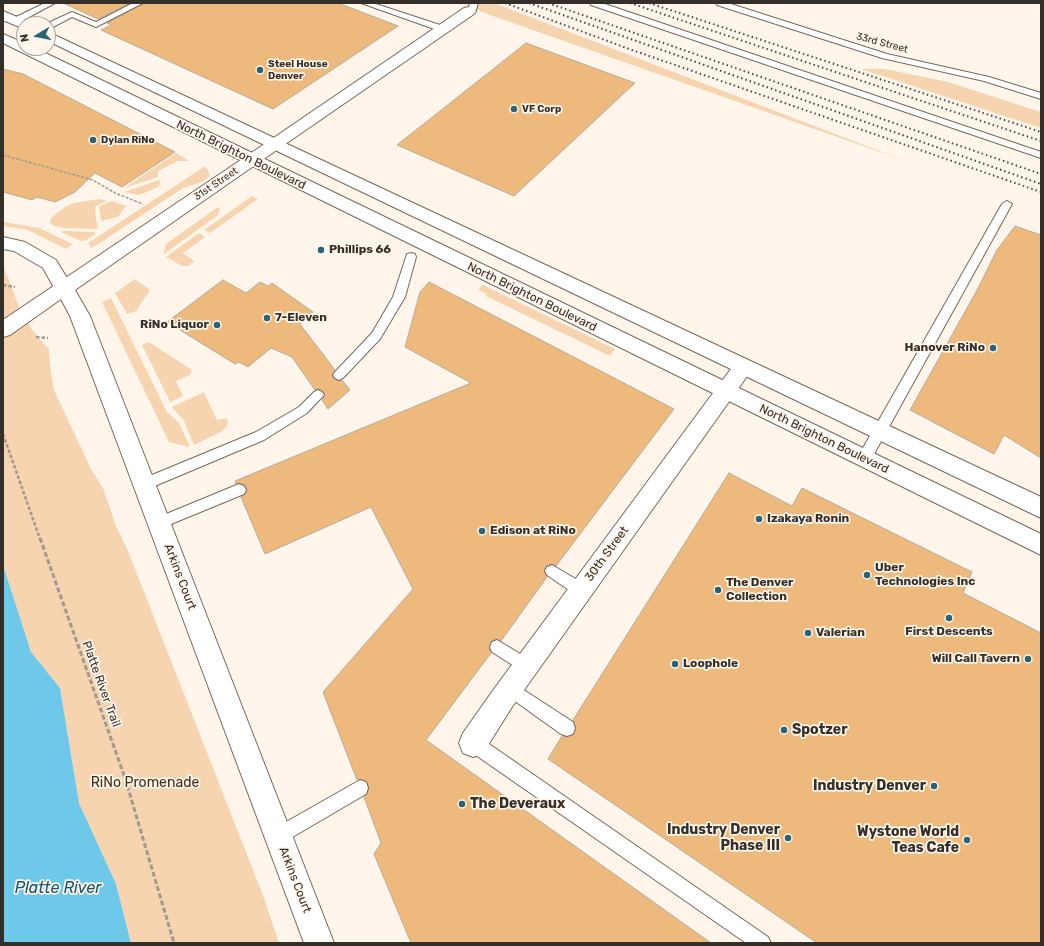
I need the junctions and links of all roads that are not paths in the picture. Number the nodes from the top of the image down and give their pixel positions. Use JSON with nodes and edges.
{"nodes":[{"id":1,"x":51,"y":3,"type":"edge"},
{"id":2,"x":139,"y":3,"type":"edge"},
{"id":3,"x":365,"y":3,"type":"edge"},
{"id":4,"x":594,"y":3,"type":"edge"},
{"id":5,"x":720,"y":3,"type":"edge"},
{"id":6,"x":471,"y":7,"type":"edge"},
{"id":7,"x":3,"y":15,"type":"edge"},
{"id":8,"x":14,"y":21,"type":"edge"},
{"id":9,"x":56,"y":22,"type":"edge"},
{"id":10,"x":443,"y":29,"type":"junction"},
{"id":11,"x":3,"y":38,"type":"edge"},
{"id":12,"x":56,"y":40,"type":"edge"},
{"id":13,"x":16,"y":44,"type":"edge"},
{"id":14,"x":40,"y":56,"type":"edge"},
{"id":15,"x":1041,"y":96,"type":"edge"},
{"id":16,"x":275,"y":144,"type":"junction"},
{"id":17,"x":1041,"y":156,"type":"edge"},
{"id":18,"x":252,"y":160,"type":"junction"},
{"id":19,"x":1007,"y":204,"type":"dead end"},
{"id":20,"x":3,"y":243,"type":"edge"},
{"id":21,"x":411,"y":257,"type":"dead end"},
{"id":22,"x":64,"y":288,"type":"junction"},
{"id":23,"x":6,"y":328,"type":"edge"},
{"id":24,"x":743,"y":367,"type":"junction"},
{"id":25,"x":339,"y":375,"type":"dead end"},
{"id":26,"x":725,"y":391,"type":"junction"},
{"id":27,"x":318,"y":395,"type":"dead end"},
{"id":28,"x":880,"y":432,"type":"junction"},
{"id":29,"x":864,"y":459,"type":"junction"},
{"id":30,"x":144,"y":484,"type":"junction"},
{"id":31,"x":239,"y":490,"type":"dead end"},
{"id":32,"x":1041,"y":508,"type":"edge"},
{"id":33,"x":159,"y":523,"type":"junction"},
{"id":34,"x":1041,"y":545,"type":"edge"},
{"id":35,"x":552,"y":571,"type":"dead end"},
{"id":36,"x":581,"y":590,"type":"junction"},
{"id":37,"x":497,"y":646,"type":"dead end"},
{"id":38,"x":527,"y":666,"type":"junction"},
{"id":39,"x":510,"y":689,"type":"junction"},
{"id":40,"x":567,"y":728,"type":"dead end"},
{"id":41,"x":473,"y":743,"type":"joint"},
{"id":42,"x":360,"y":788,"type":"dead end"},
{"id":43,"x":278,"y":836,"type":"junction"},
{"id":44,"x":319,"y":943,"type":"edge"},
{"id":45,"x":762,"y":943,"type":"edge"}],
"edges":[{"from":1,"to":8,"type":"lane"},
{"from":2,"to":9,"type":"lane"},
{"from":3,"to":10,"type":"lane"},
{"from":4,"to":17,"type":"lane"},
{"from":5,"to":15,"type":"lane","name":"33rd Street"},
{"from":6,"to":10,"type":"main road","name":"31st Street"},
{"from":7,"to":8,"type":"main road"},
{"from":10,"to":16,"type":"main road","name":"31st Street"},
{"from":11,"to":13,"type":"main road","name":"North Brighton Boulevard"},
{"from":12,"to":16,"type":"main road","name":"North Brighton Boulevard"},
{"from":14,"to":18,"type":"main road","name":"North Brighton Boulevard"},
{"from":16,"to":18,"type":"main road","name":"31st Street"},
{"from":16,"to":24,"type":"main road","name":"North Brighton Boulevard"},
{"from":18,"to":22,"type":"main road","name":"31st Street"},
{"from":18,"to":26,"type":"main road","name":"North Brighton Boulevard"},
{"from":19,"to":28,"type":"lane"},
{"from":20,"to":22,"type":"main road","name":"Arkins Court"},
{"from":21,"to":25,"type":"lane"},
{"from":22,"to":23,"type":"main road","name":"31st Street"},
{"from":22,"to":30,"type":"main road","name":"Arkins Court"},
{"from":24,"to":26,"type":"main road","name":"30th Street"},
{"from":24,"to":28,"type":"main road","name":"North Brighton Boulevard"},
{"from":26,"to":29,"type":"main road","name":"North Brighton Boulevard"},
{"from":26,"to":36,"type":"main road","name":"30th Street"},
{"from":27,"to":30,"type":"lane"},
{"from":28,"to":29,"type":"lane"},
{"from":28,"to":32,"type":"main road","name":"North Brighton Boulevard"},
{"from":29,"to":34,"type":"main road","name":"North Brighton Boulevard"},
{"from":30,"to":33,"type":"main road","name":"Arkins Court"},
{"from":31,"to":33,"type":"lane"},
{"from":33,"to":43,"type":"main road","name":"Arkins Court"},
{"from":35,"to":36,"type":"lane"},
{"from":36,"to":38,"type":"main road","name":"30th Street"},
{"from":37,"to":38,"type":"lane"},
{"from":38,"to":39,"type":"main road","name":"30th Street"},
{"from":39,"to":40,"type":"lane"},
{"from":39,"to":41,"type":"main road","name":"30th Street"},
{"from":41,"to":45,"type":"lane"},
{"from":42,"to":43,"type":"lane"},
{"from":43,"to":44,"type":"main road","name":"Arkins Court"}]}
